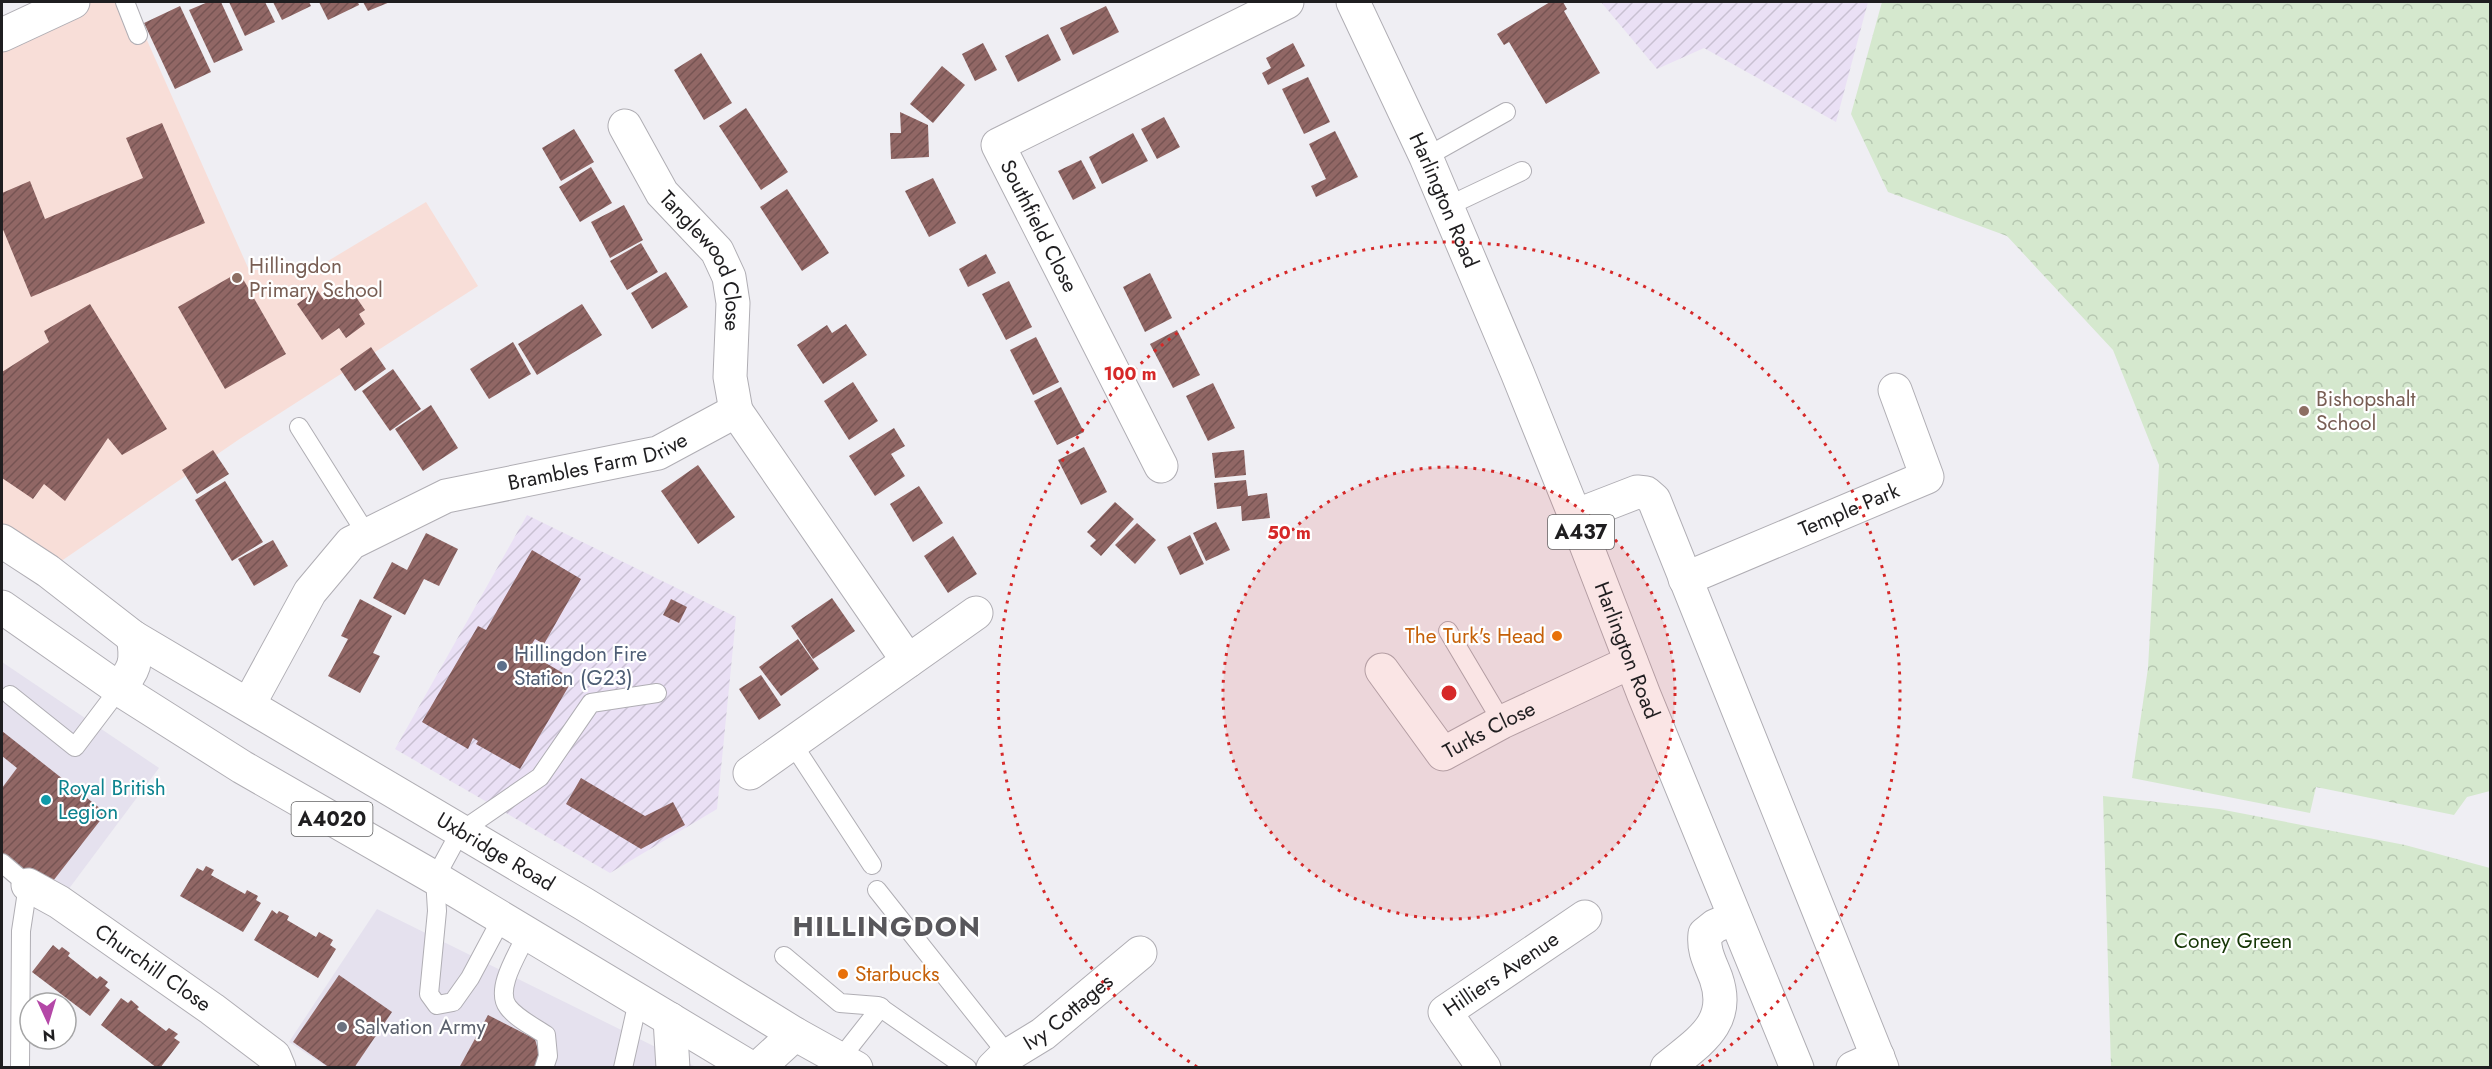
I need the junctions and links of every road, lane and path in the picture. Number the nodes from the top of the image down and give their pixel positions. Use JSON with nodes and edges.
{"nodes":[{"id":1,"x":73,"y":2,"type":"edge"},
{"id":2,"x":125,"y":2,"type":"edge"},
{"id":3,"x":1287,"y":2,"type":"edge"},
{"id":4,"x":1353,"y":2,"type":"edge"},
{"id":5,"x":2,"y":35,"type":"edge"},
{"id":6,"x":138,"y":35,"type":"dead end"},
{"id":7,"x":1506,"y":112,"type":"dead end"},
{"id":8,"x":625,"y":126,"type":"dead end"},
{"id":9,"x":1426,"y":157,"type":"junction"},
{"id":10,"x":1522,"y":171,"type":"dead end"},
{"id":11,"x":1446,"y":207,"type":"junction"},
{"id":12,"x":1895,"y":390,"type":"dead end"},
{"id":13,"x":736,"y":411,"type":"junction"},
{"id":14,"x":299,"y":427,"type":"dead end"},
{"id":15,"x":1161,"y":466,"type":"dead end"},
{"id":16,"x":1575,"y":516,"type":"junction"},
{"id":17,"x":367,"y":535,"type":"junction"},
{"id":18,"x":2,"y":541,"type":"edge"},
{"id":19,"x":1685,"y":579,"type":"junction"},
{"id":20,"x":2,"y":607,"type":"edge"},
{"id":21,"x":976,"y":613,"type":"dead end"},
{"id":22,"x":1448,"y":631,"type":"dead end"},
{"id":23,"x":133,"y":637,"type":"junction"},
{"id":24,"x":908,"y":661,"type":"junction"},
{"id":25,"x":1631,"y":662,"type":"junction"},
{"id":26,"x":1382,"y":669,"type":"dead end"},
{"id":27,"x":120,"y":689,"type":"junction"},
{"id":28,"x":657,"y":693,"type":"dead end"},
{"id":29,"x":10,"y":695,"type":"dead end"},
{"id":30,"x":249,"y":704,"type":"junction"},
{"id":31,"x":1502,"y":723,"type":"junction"},
{"id":32,"x":792,"y":743,"type":"junction"},
{"id":33,"x":750,"y":773,"type":"dead end"},
{"id":34,"x":460,"y":832,"type":"junction"},
{"id":35,"x":2,"y":863,"type":"edge"},
{"id":36,"x":872,"y":865,"type":"dead end"},
{"id":37,"x":435,"y":878,"type":"junction"},
{"id":38,"x":28,"y":885,"type":"junction"},
{"id":39,"x":877,"y":890,"type":"dead end"},
{"id":40,"x":1585,"y":918,"type":"dead end"},
{"id":41,"x":1734,"y":918,"type":"junction"},
{"id":42,"x":514,"y":926,"type":"junction"},
{"id":43,"x":1140,"y":953,"type":"dead end"},
{"id":44,"x":784,"y":956,"type":"dead end"},
{"id":45,"x":638,"y":1001,"type":"junction"},
{"id":46,"x":881,"y":1007,"type":"junction"},
{"id":47,"x":670,"y":1019,"type":"junction"},
{"id":48,"x":821,"y":1054,"type":"edge"},
{"id":49,"x":1001,"y":1061,"type":"edge"},
{"id":50,"x":276,"y":1062,"type":"edge"},
{"id":51,"x":1871,"y":1064,"type":"edge"},
{"id":52,"x":20,"y":1068,"type":"edge"},
{"id":53,"x":544,"y":1068,"type":"edge"},
{"id":54,"x":623,"y":1068,"type":"edge"},
{"id":55,"x":673,"y":1068,"type":"edge"},
{"id":56,"x":751,"y":1068,"type":"edge"},
{"id":57,"x":758,"y":1068,"type":"edge"},
{"id":58,"x":967,"y":1068,"type":"edge"},
{"id":59,"x":1484,"y":1068,"type":"edge"},
{"id":60,"x":1667,"y":1068,"type":"edge"},
{"id":61,"x":1797,"y":1068,"type":"edge"}],
"edges":[{"from":1,"to":5,"type":"street"},
{"from":2,"to":6,"type":"lane"},
{"from":3,"to":15,"type":"street","name":"Southfield Close"},
{"from":4,"to":9,"type":"street","name":"Harlington Road","number":"A437"},
{"from":7,"to":9,"type":"lane"},
{"from":8,"to":13,"type":"street","name":"Tanglewood Close"},
{"from":9,"to":11,"type":"street","name":"Harlington Road","number":"A437"},
{"from":10,"to":11,"type":"lane"},
{"from":11,"to":16,"type":"street","name":"Harlington Road","number":"A437"},
{"from":12,"to":19,"type":"street","name":"Temple Park"},
{"from":13,"to":17,"type":"street","name":"Brambles Farm Drive"},
{"from":13,"to":24,"type":"street"},
{"from":14,"to":17,"type":"lane"},
{"from":16,"to":19,"type":"street"},
{"from":16,"to":25,"type":"street","name":"Harlington Road","number":"A437"},
{"from":17,"to":30,"type":"street","name":"Brambles Farm Drive"},
{"from":18,"to":23,"type":"street","name":"Uxbridge Road","number":"A4020"},
{"from":19,"to":51,"type":"street"},
{"from":20,"to":27,"type":"street","number":"A4020"},
{"from":21,"to":24,"type":"street"},
{"from":22,"to":31,"type":"lane"},
{"from":23,"to":27,"type":"street"},
{"from":23,"to":30,"type":"street","name":"Uxbridge Road","number":"A4020"},
{"from":24,"to":32,"type":"street"},
{"from":25,"to":31,"type":"street","name":"Turks Close"},
{"from":25,"to":41,"type":"street","name":"Harlington Road","number":"A437"},
{"from":26,"to":31,"type":"street","name":"Turks Close"},
{"from":27,"to":29,"type":"lane"},
{"from":27,"to":37,"type":"street","number":"A4020"},
{"from":28,"to":34,"type":"lane"},
{"from":30,"to":34,"type":"street","name":"Uxbridge Road","number":"A4020"},
{"from":32,"to":33,"type":"street"},
{"from":32,"to":36,"type":"lane"},
{"from":34,"to":37,"type":"lane"},
{"from":34,"to":48,"type":"street","name":"Uxbridge Road","number":"A4020"},
{"from":35,"to":38,"type":"lane"},
{"from":37,"to":42,"type":"street","number":"A4020"},
{"from":37,"to":42,"type":"lane"},
{"from":38,"to":50,"type":"street","name":"Churchill Close"},
{"from":38,"to":52,"type":"lane"},
{"from":39,"to":49,"type":"lane"},
{"from":40,"to":59,"type":"street","name":"Hilliers Avenue"},
{"from":41,"to":60,"type":"street"},
{"from":41,"to":61,"type":"street","name":"Harlington Road","number":"A437"},
{"from":42,"to":45,"type":"street","number":"A4020"},
{"from":42,"to":53,"type":"lane"},
{"from":43,"to":49,"type":"street","name":"Ivy Cottages"},
{"from":44,"to":46,"type":"lane"},
{"from":45,"to":47,"type":"street","number":"A4020"},
{"from":45,"to":54,"type":"lane"},
{"from":46,"to":48,"type":"lane"},
{"from":46,"to":58,"type":"lane"},
{"from":47,"to":55,"type":"street"},
{"from":47,"to":56,"type":"street","number":"A4020"},
{"from":48,"to":57,"type":"street"}]}
